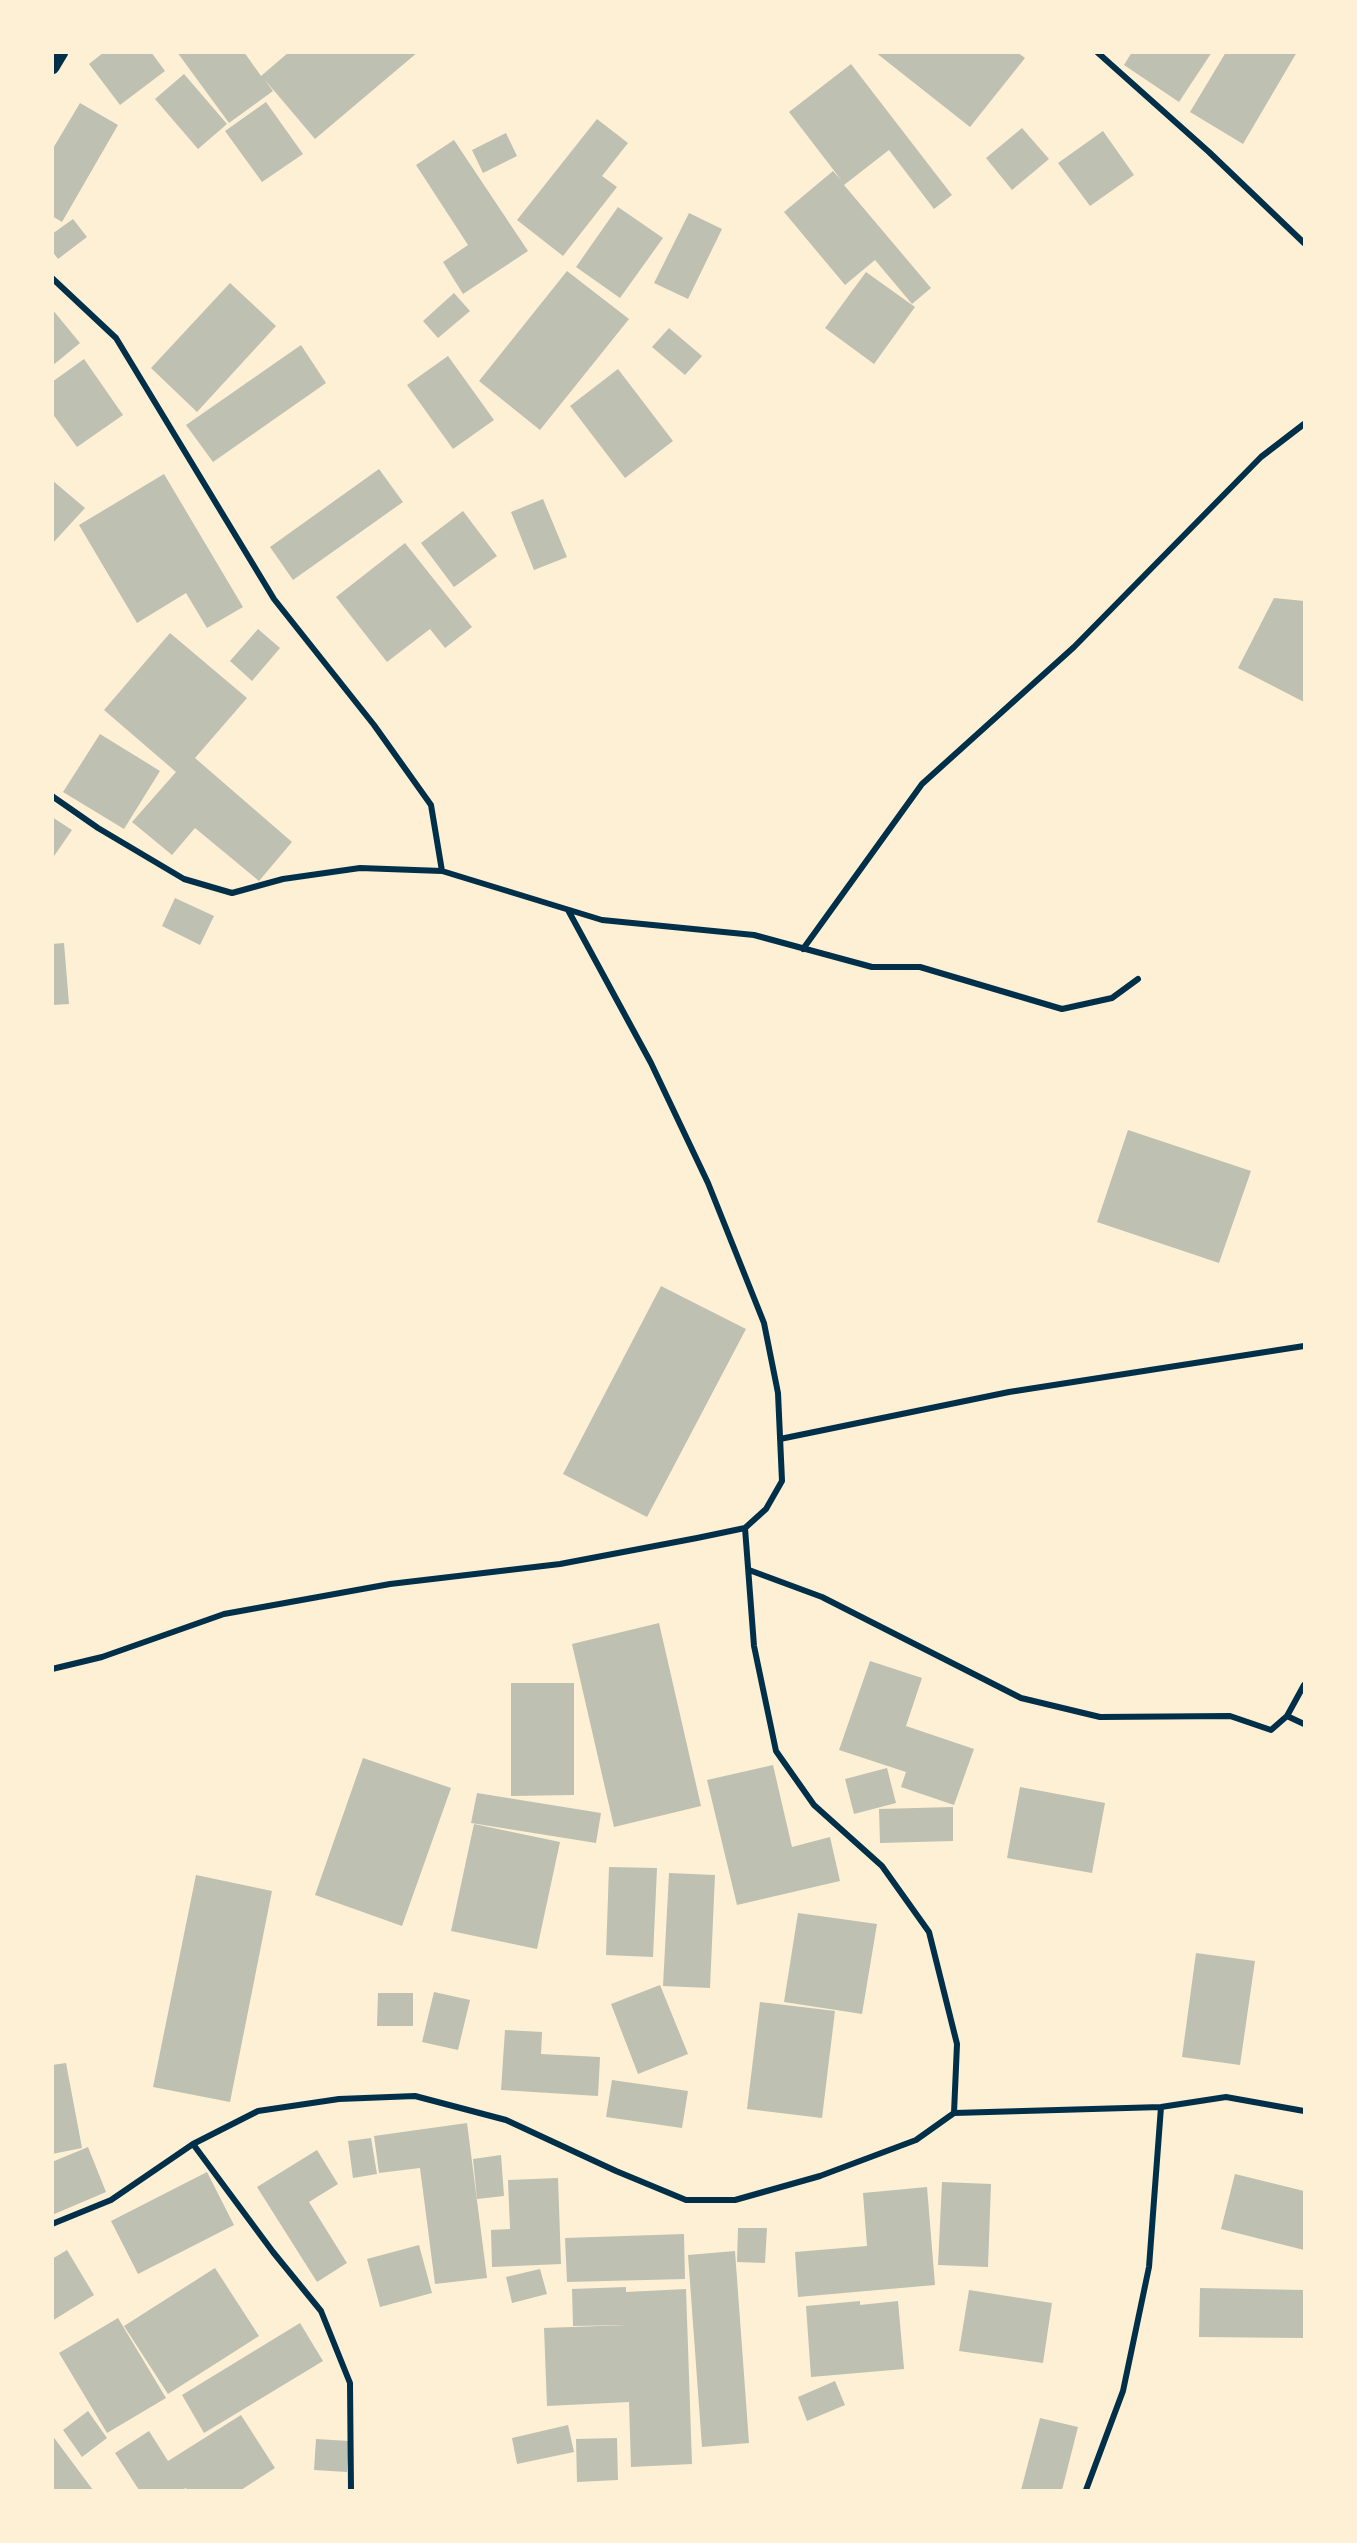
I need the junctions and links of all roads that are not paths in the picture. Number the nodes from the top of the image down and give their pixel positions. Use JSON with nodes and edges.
{"nodes":[{"id":1,"x":61,"y":52,"type":"edge"},
{"id":2,"x":1097,"y":52,"type":"edge"},
{"id":3,"x":52,"y":68,"type":"edge"},
{"id":4,"x":1305,"y":243,"type":"edge"},
{"id":5,"x":52,"y":278,"type":"edge"},
{"id":6,"x":1305,"y":424,"type":"edge"},
{"id":7,"x":52,"y":796,"type":"edge"},
{"id":8,"x":442,"y":871,"type":"junction"},
{"id":9,"x":568,"y":910,"type":"junction"},
{"id":10,"x":803,"y":949,"type":"junction"},
{"id":11,"x":1138,"y":979,"type":"dead end"},
{"id":12,"x":1305,"y":1346,"type":"edge"},
{"id":13,"x":780,"y":1439,"type":"junction"},
{"id":14,"x":746,"y":1528,"type":"junction"},
{"id":15,"x":748,"y":1570,"type":"junction"},
{"id":16,"x":52,"y":1669,"type":"edge"},
{"id":17,"x":1305,"y":1685,"type":"edge"},
{"id":18,"x":1287,"y":1716,"type":"junction"},
{"id":19,"x":1305,"y":1724,"type":"edge"},
{"id":20,"x":1161,"y":2107,"type":"junction"},
{"id":21,"x":1305,"y":2111,"type":"edge"},
{"id":22,"x":954,"y":2113,"type":"junction"},
{"id":23,"x":194,"y":2144,"type":"junction"},
{"id":24,"x":52,"y":2224,"type":"edge"},
{"id":25,"x":351,"y":2490,"type":"edge"},
{"id":26,"x":1086,"y":2490,"type":"edge"}],
"edges":[{"from":1,"to":3,"type":"main road"},
{"from":2,"to":4,"type":"street"},
{"from":5,"to":8,"type":"street"},
{"from":6,"to":10,"type":"street"},
{"from":7,"to":8,"type":"street"},
{"from":8,"to":9,"type":"street"},
{"from":9,"to":10,"type":"street"},
{"from":9,"to":13,"type":"street"},
{"from":10,"to":11,"type":"street"},
{"from":12,"to":13,"type":"street"},
{"from":13,"to":14,"type":"street"},
{"from":14,"to":15,"type":"street"},
{"from":14,"to":16,"type":"street"},
{"from":15,"to":18,"type":"street"},
{"from":15,"to":22,"type":"street"},
{"from":17,"to":18,"type":"street"},
{"from":18,"to":19,"type":"street"},
{"from":20,"to":21,"type":"street"},
{"from":20,"to":22,"type":"street"},
{"from":20,"to":26,"type":"street"},
{"from":22,"to":23,"type":"street"},
{"from":23,"to":24,"type":"street"},
{"from":23,"to":25,"type":"street"}]}
